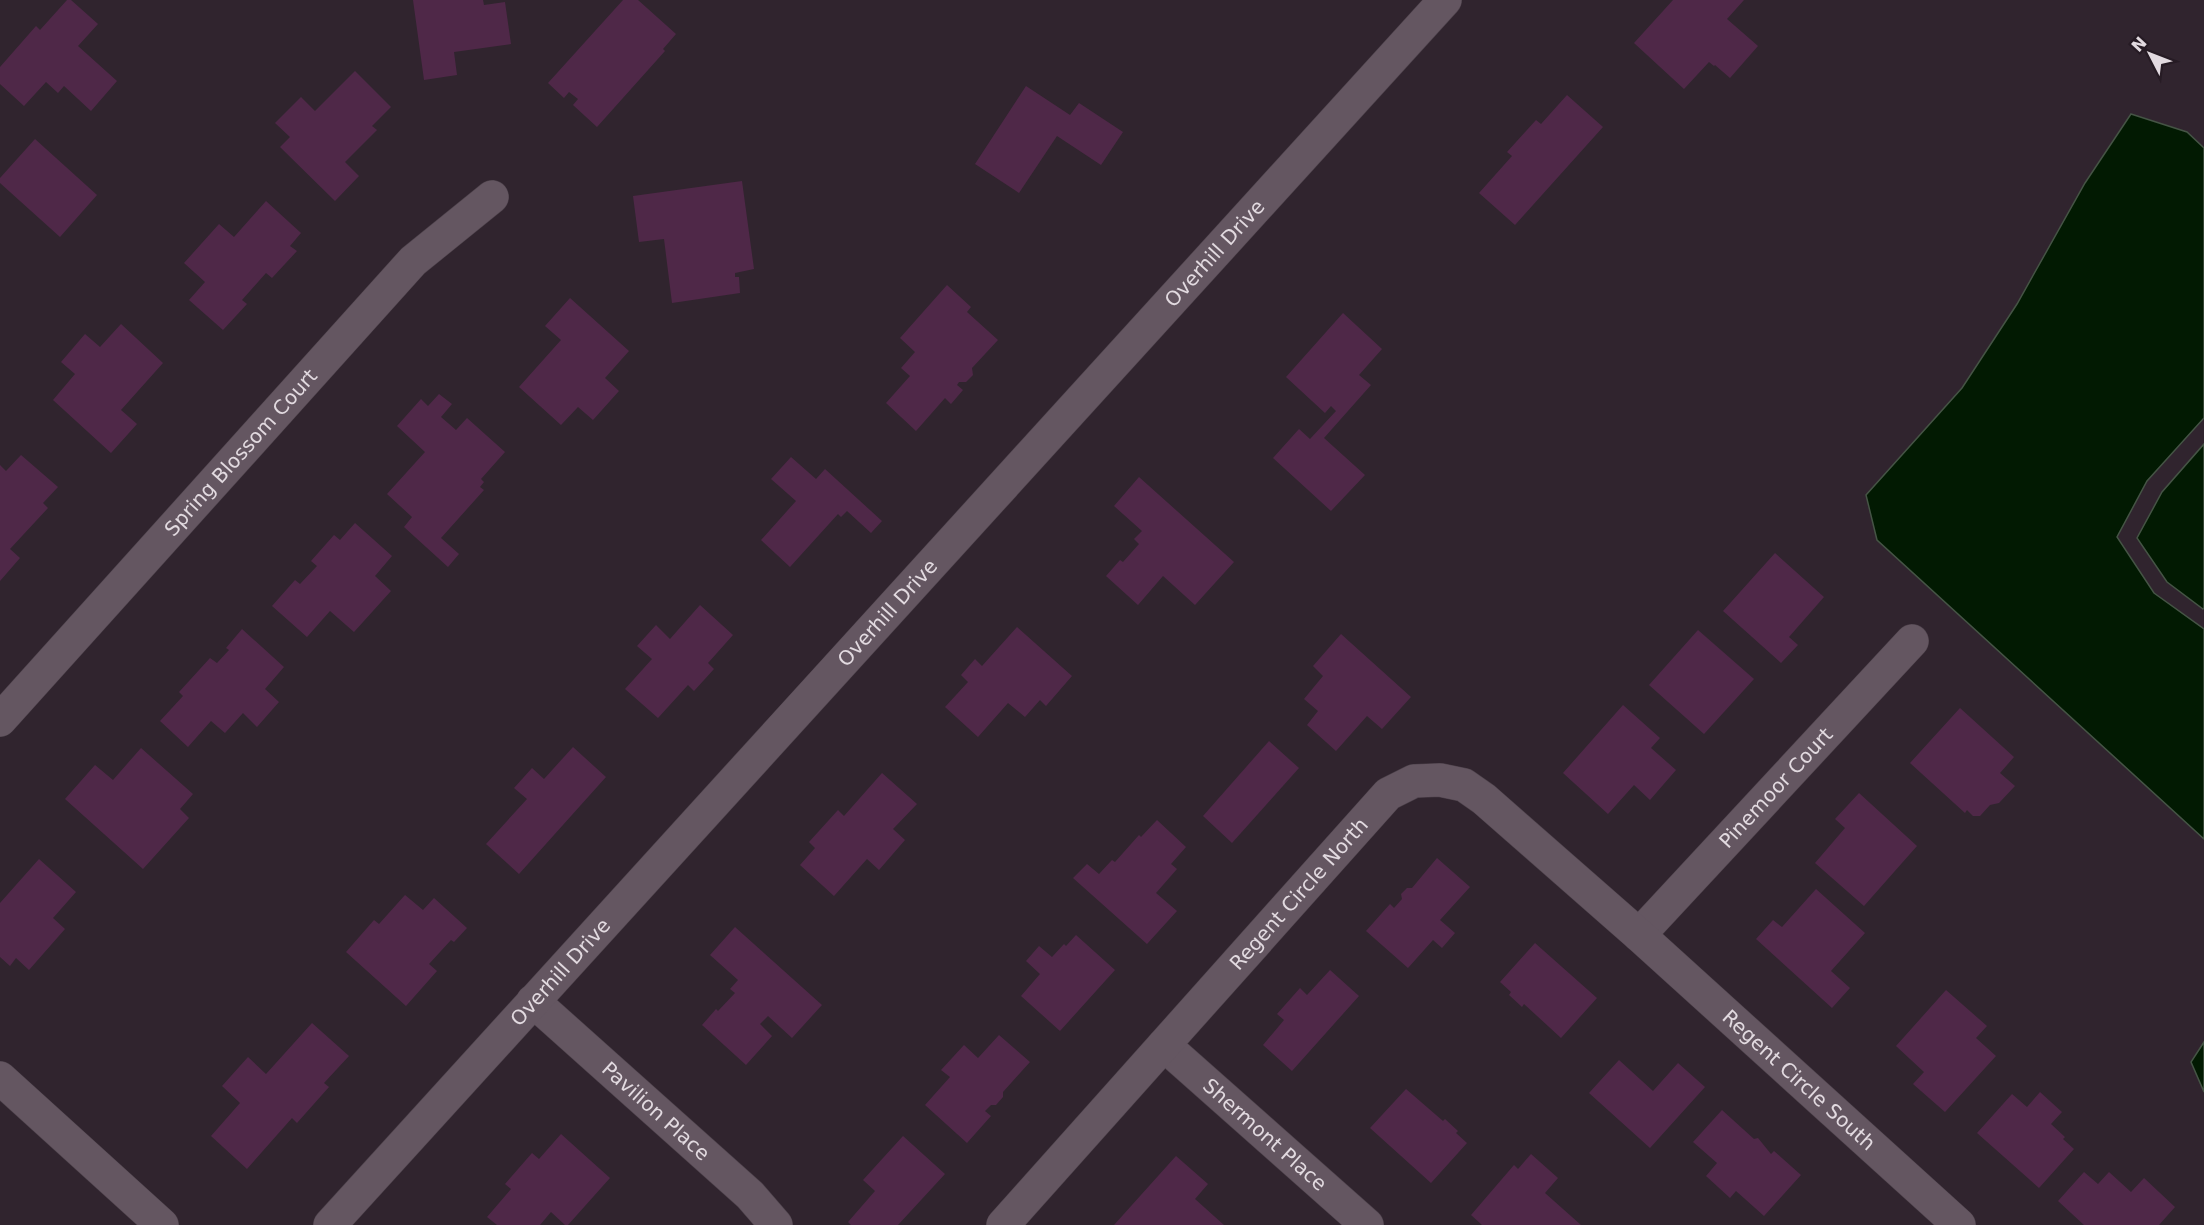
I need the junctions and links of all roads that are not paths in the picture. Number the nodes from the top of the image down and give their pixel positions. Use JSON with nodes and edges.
{"nodes":[{"id":1,"x":1445,"y":0,"type":"edge"},
{"id":2,"x":492,"y":196,"type":"dead end"},
{"id":3,"x":1912,"y":640,"type":"dead end"},
{"id":4,"x":0,"y":720,"type":"edge"},
{"id":5,"x":1640,"y":935,"type":"junction"},
{"id":6,"x":533,"y":1001,"type":"junction"},
{"id":7,"x":1164,"y":1045,"type":"junction"},
{"id":8,"x":0,"y":1078,"type":"edge"},
{"id":9,"x":162,"y":1225,"type":"edge"},
{"id":10,"x":330,"y":1225,"type":"edge"},
{"id":11,"x":776,"y":1225,"type":"edge"},
{"id":12,"x":1003,"y":1225,"type":"edge"},
{"id":13,"x":1366,"y":1225,"type":"edge"},
{"id":14,"x":1959,"y":1225,"type":"edge"}],
"edges":[{"from":1,"to":6,"type":"street","name":"Overhill Drive"},
{"from":2,"to":4,"type":"street","name":"Spring Blossom Court"},
{"from":3,"to":5,"type":"street","name":"Pinemoor Court"},
{"from":5,"to":7,"type":"street","name":"Regent Circle North"},
{"from":5,"to":14,"type":"street","name":"Regent Circle South"},
{"from":6,"to":10,"type":"street","name":"Overhill Drive"},
{"from":6,"to":11,"type":"street","name":"Pavilion Place"},
{"from":7,"to":12,"type":"street","name":"Regent Circle North"},
{"from":7,"to":13,"type":"street","name":"Shermont Place"},
{"from":8,"to":9,"type":"street"}]}
